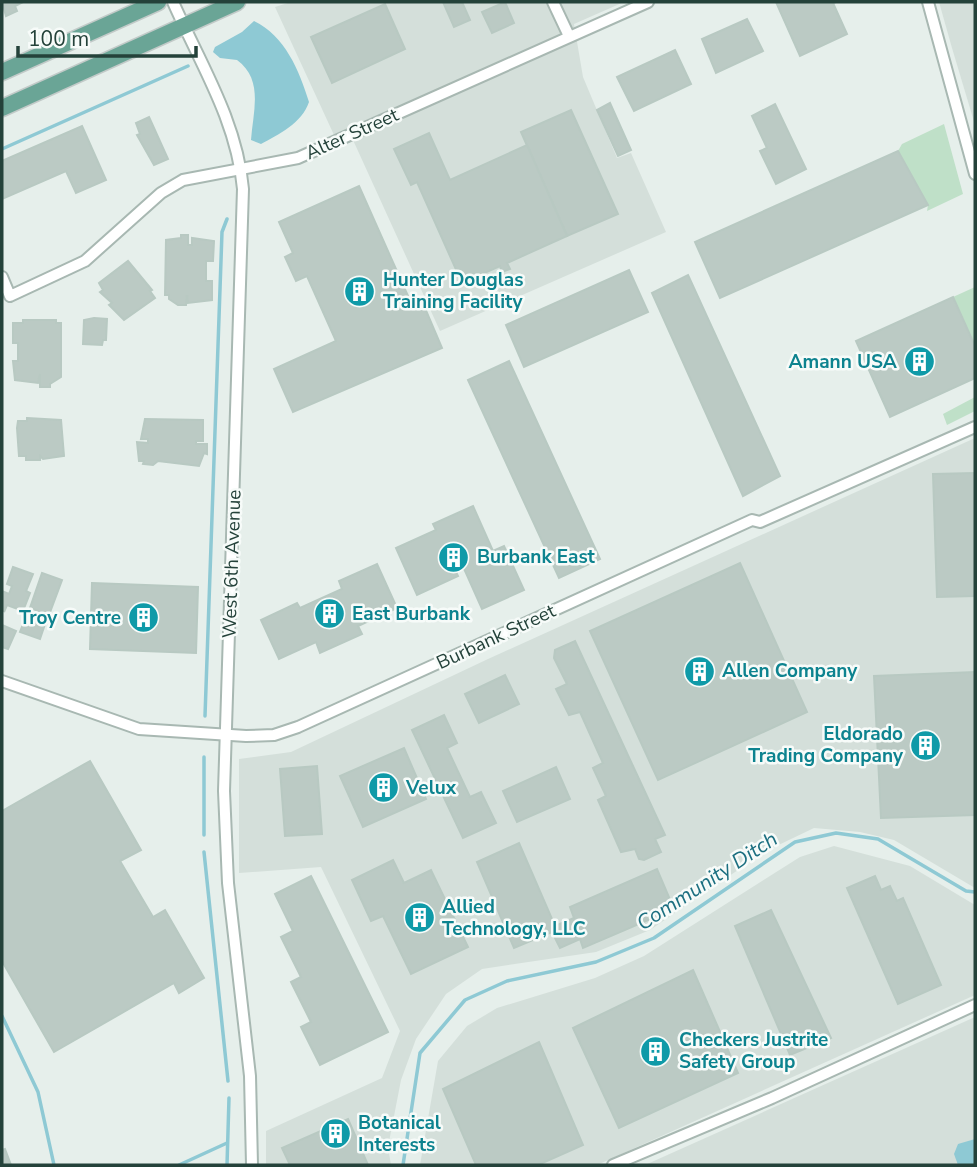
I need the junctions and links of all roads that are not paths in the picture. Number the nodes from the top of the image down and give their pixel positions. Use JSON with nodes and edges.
{"nodes":[{"id":1,"x":159,"y":2,"type":"edge"},
{"id":2,"x":173,"y":2,"type":"edge"},
{"id":3,"x":237,"y":2,"type":"edge"},
{"id":4,"x":553,"y":2,"type":"edge"},
{"id":5,"x":648,"y":2,"type":"edge"},
{"id":6,"x":928,"y":2,"type":"edge"},
{"id":7,"x":183,"y":25,"type":"junction"},
{"id":8,"x":569,"y":36,"type":"junction"},
{"id":9,"x":2,"y":72,"type":"edge"},
{"id":10,"x":2,"y":108,"type":"edge"},
{"id":11,"x":241,"y":167,"type":"junction"},
{"id":12,"x":975,"y":174,"type":"edge"},
{"id":13,"x":2,"y":278,"type":"edge"},
{"id":14,"x":975,"y":427,"type":"edge"},
{"id":15,"x":2,"y":681,"type":"edge"},
{"id":16,"x":226,"y":736,"type":"junction"},
{"id":17,"x":975,"y":1005,"type":"edge"},
{"id":18,"x":252,"y":1165,"type":"edge"},
{"id":19,"x":613,"y":1165,"type":"edge"}],
"edges":[{"from":1,"to":9,"type":"main road"},
{"from":2,"to":7,"type":"street","name":"West 6th Avenue"},
{"from":3,"to":7,"type":"main road"},
{"from":4,"to":8,"type":"street"},
{"from":5,"to":8,"type":"street","name":"Alter Street"},
{"from":6,"to":12,"type":"street"},
{"from":7,"to":10,"type":"main road"},
{"from":7,"to":11,"type":"street","name":"West 6th Avenue"},
{"from":8,"to":11,"type":"street","name":"Alter Street"},
{"from":11,"to":13,"type":"street","name":"Alter Street"},
{"from":11,"to":16,"type":"street","name":"West 6th Avenue"},
{"from":14,"to":16,"type":"street","name":"Burbank Street"},
{"from":15,"to":16,"type":"street","name":"Burbank Street"},
{"from":16,"to":18,"type":"street","name":"West 6th Avenue"},
{"from":17,"to":19,"type":"street"}]}
